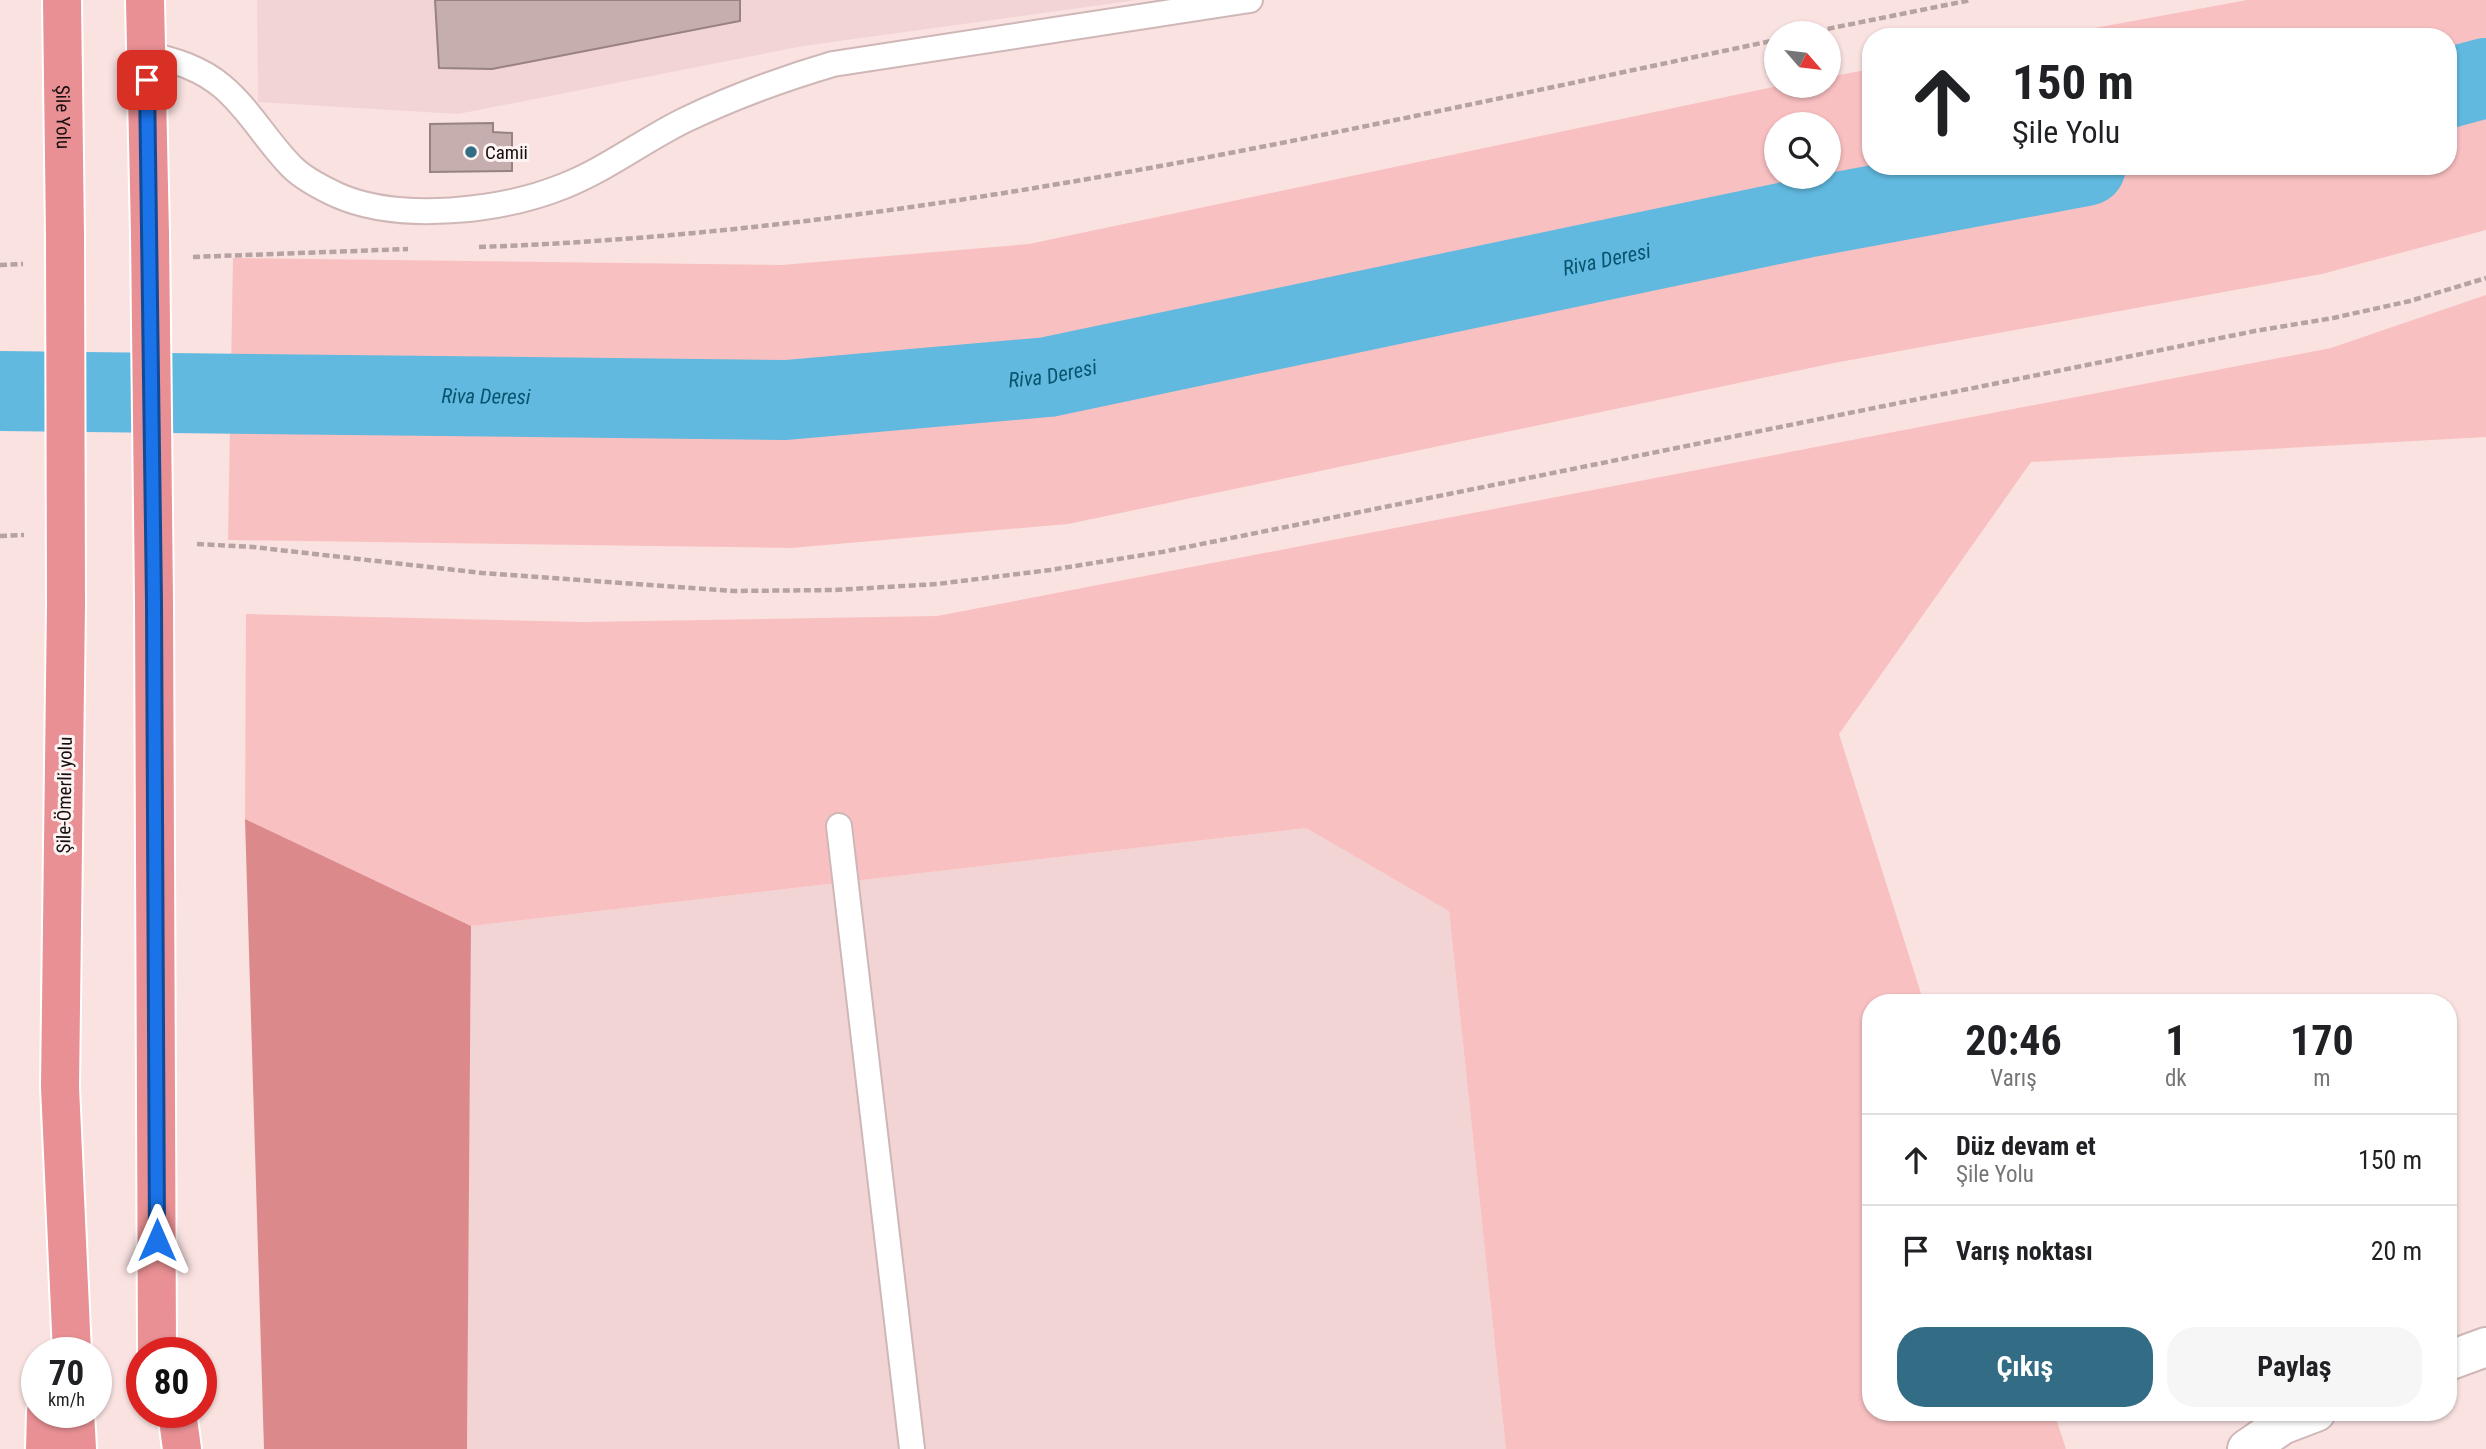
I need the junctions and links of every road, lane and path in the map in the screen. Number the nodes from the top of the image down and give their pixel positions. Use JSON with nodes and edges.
{"nodes":[{"id":1,"x":62,"y":0,"type":"edge"},
{"id":2,"x":145,"y":0,"type":"edge"},
{"id":3,"x":1250,"y":0,"type":"edge"},
{"id":4,"x":1971,"y":0,"type":"edge"},
{"id":5,"x":1841,"y":26,"type":"edge"},
{"id":6,"x":1764,"y":43,"type":"edge"},
{"id":7,"x":146,"y":54,"type":"junction"},
{"id":8,"x":65,"y":236,"type":"joint"},
{"id":9,"x":477,"y":247,"type":"dead end"},
{"id":10,"x":408,"y":249,"type":"dead end"},
{"id":11,"x":190,"y":257,"type":"dead end"},
{"id":12,"x":27,"y":264,"type":"dead end"},
{"id":13,"x":0,"y":265,"type":"edge"},
{"id":14,"x":2486,"y":278,"type":"edge"},
{"id":15,"x":0,"y":536,"type":"edge"},
{"id":16,"x":34,"y":536,"type":"dead end"},
{"id":17,"x":185,"y":543,"type":"dead end"},
{"id":18,"x":839,"y":826,"type":"dead end"},
{"id":19,"x":60,"y":1087,"type":"junction"},
{"id":20,"x":157,"y":1240,"type":"junction"},
{"id":21,"x":50,"y":1337,"type":"edge"},
{"id":22,"x":71,"y":1337,"type":"edge"},
{"id":23,"x":157,"y":1337,"type":"edge"},
{"id":24,"x":168,"y":1337,"type":"edge"},
{"id":25,"x":2486,"y":1347,"type":"edge"},
{"id":26,"x":2457,"y":1358,"type":"edge"},
{"id":27,"x":2292,"y":1421,"type":"edge"},
{"id":28,"x":46,"y":1428,"type":"edge"},
{"id":29,"x":76,"y":1428,"type":"edge"},
{"id":30,"x":157,"y":1428,"type":"edge"},
{"id":31,"x":179,"y":1428,"type":"edge"},
{"id":32,"x":45,"y":1449,"type":"edge"},
{"id":33,"x":77,"y":1449,"type":"edge"},
{"id":34,"x":158,"y":1449,"type":"edge"},
{"id":35,"x":182,"y":1449,"type":"edge"},
{"id":36,"x":912,"y":1449,"type":"edge"},
{"id":37,"x":2247,"y":1449,"type":"edge"}],
"edges":[{"from":1,"to":8,"type":"highway","name":"Şile Yolu"},
{"from":2,"to":7,"type":"highway"},
{"from":3,"to":7,"type":"lane"},
{"from":4,"to":5,"type":"path"},
{"from":6,"to":9,"type":"path"},
{"from":7,"to":20,"type":"highway","bridge":true},
{"from":8,"to":19,"type":"highway","name":"Şile-Ömerli yolu","bridge":true},
{"from":10,"to":11,"type":"path"},
{"from":12,"to":13,"type":"path"},
{"from":14,"to":17,"type":"path"},
{"from":15,"to":16,"type":"path"},
{"from":18,"to":36,"type":"lane"},
{"from":19,"to":21,"type":"highway"},
{"from":19,"to":22,"type":"highway","name":"Şile-Ömerli yolu"},
{"from":20,"to":23,"type":"highway"},
{"from":20,"to":24,"type":"highway"},
{"from":25,"to":26,"type":"street"},
{"from":27,"to":37,"type":"street"},
{"from":28,"to":32,"type":"highway"},
{"from":29,"to":33,"type":"highway"},
{"from":30,"to":34,"type":"highway"},
{"from":31,"to":35,"type":"highway"}]}
